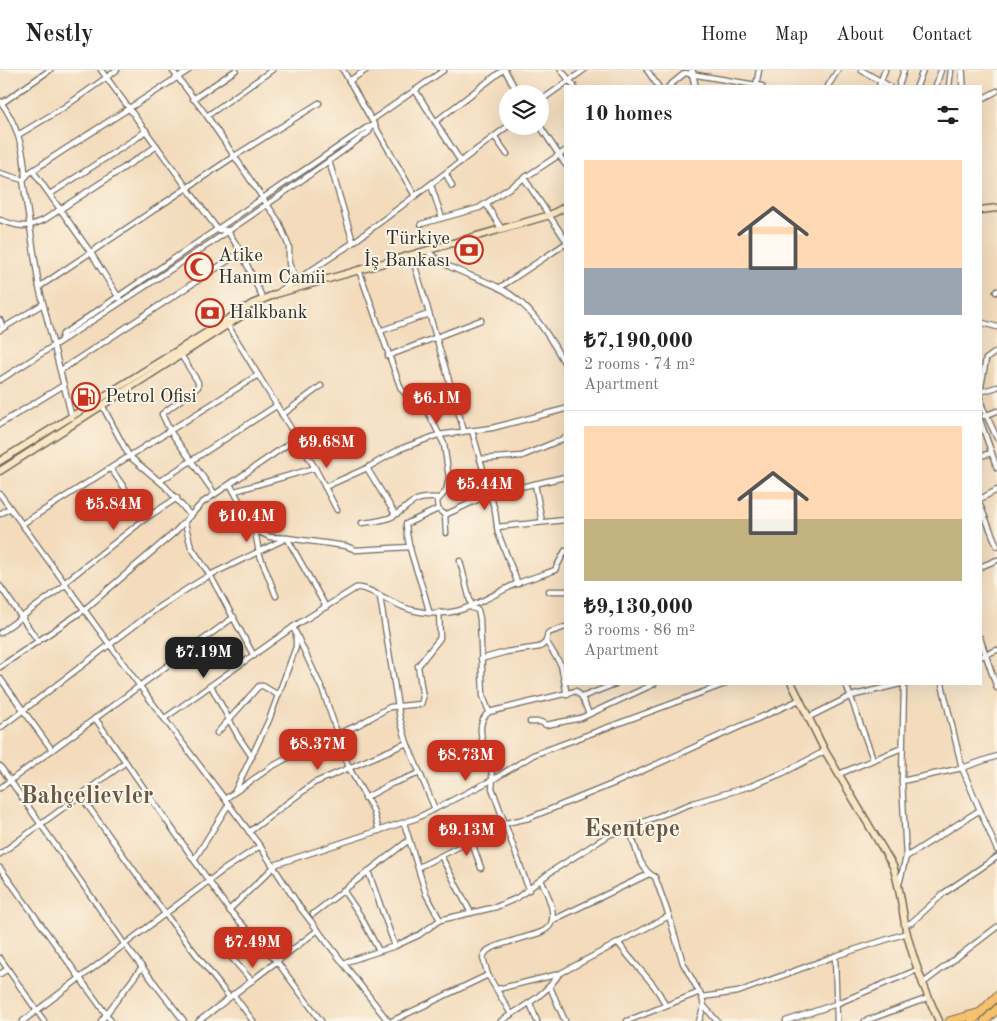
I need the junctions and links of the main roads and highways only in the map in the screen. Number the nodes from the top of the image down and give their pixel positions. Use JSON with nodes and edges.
{"nodes":[{"id":1,"x":564,"y":208,"type":"edge"},
{"id":2,"x":997,"y":208,"type":"edge"},
{"id":3,"x":982,"y":210,"type":"edge"},
{"id":4,"x":276,"y":294,"type":"junction"},
{"id":5,"x":226,"y":323,"type":"junction"},
{"id":6,"x":0,"y":461,"type":"edge"},
{"id":7,"x":0,"y":471,"type":"edge"},
{"id":8,"x":792,"y":685,"type":"edge"},
{"id":9,"x":997,"y":996,"type":"edge"},
{"id":10,"x":997,"y":1009,"type":"edge"},
{"id":11,"x":981,"y":1013,"type":"junction"},
{"id":12,"x":940,"y":1021,"type":"edge"},
{"id":13,"x":950,"y":1021,"type":"edge"},
{"id":14,"x":972,"y":1021,"type":"edge"},
{"id":15,"x":985,"y":1021,"type":"edge"}],
"edges":[{"from":1,"to":4,"type":"main road"},
{"from":2,"to":3,"type":"main road"},
{"from":4,"to":5,"type":"main road"},
{"from":4,"to":5,"type":"main road"},
{"from":5,"to":6,"type":"main road"},
{"from":5,"to":7,"type":"main road"},
{"from":8,"to":12,"type":"main road"},
{"from":9,"to":11,"type":"highway"},
{"from":10,"to":15,"type":"highway"},
{"from":11,"to":13,"type":"highway"},
{"from":11,"to":14,"type":"highway"}]}
